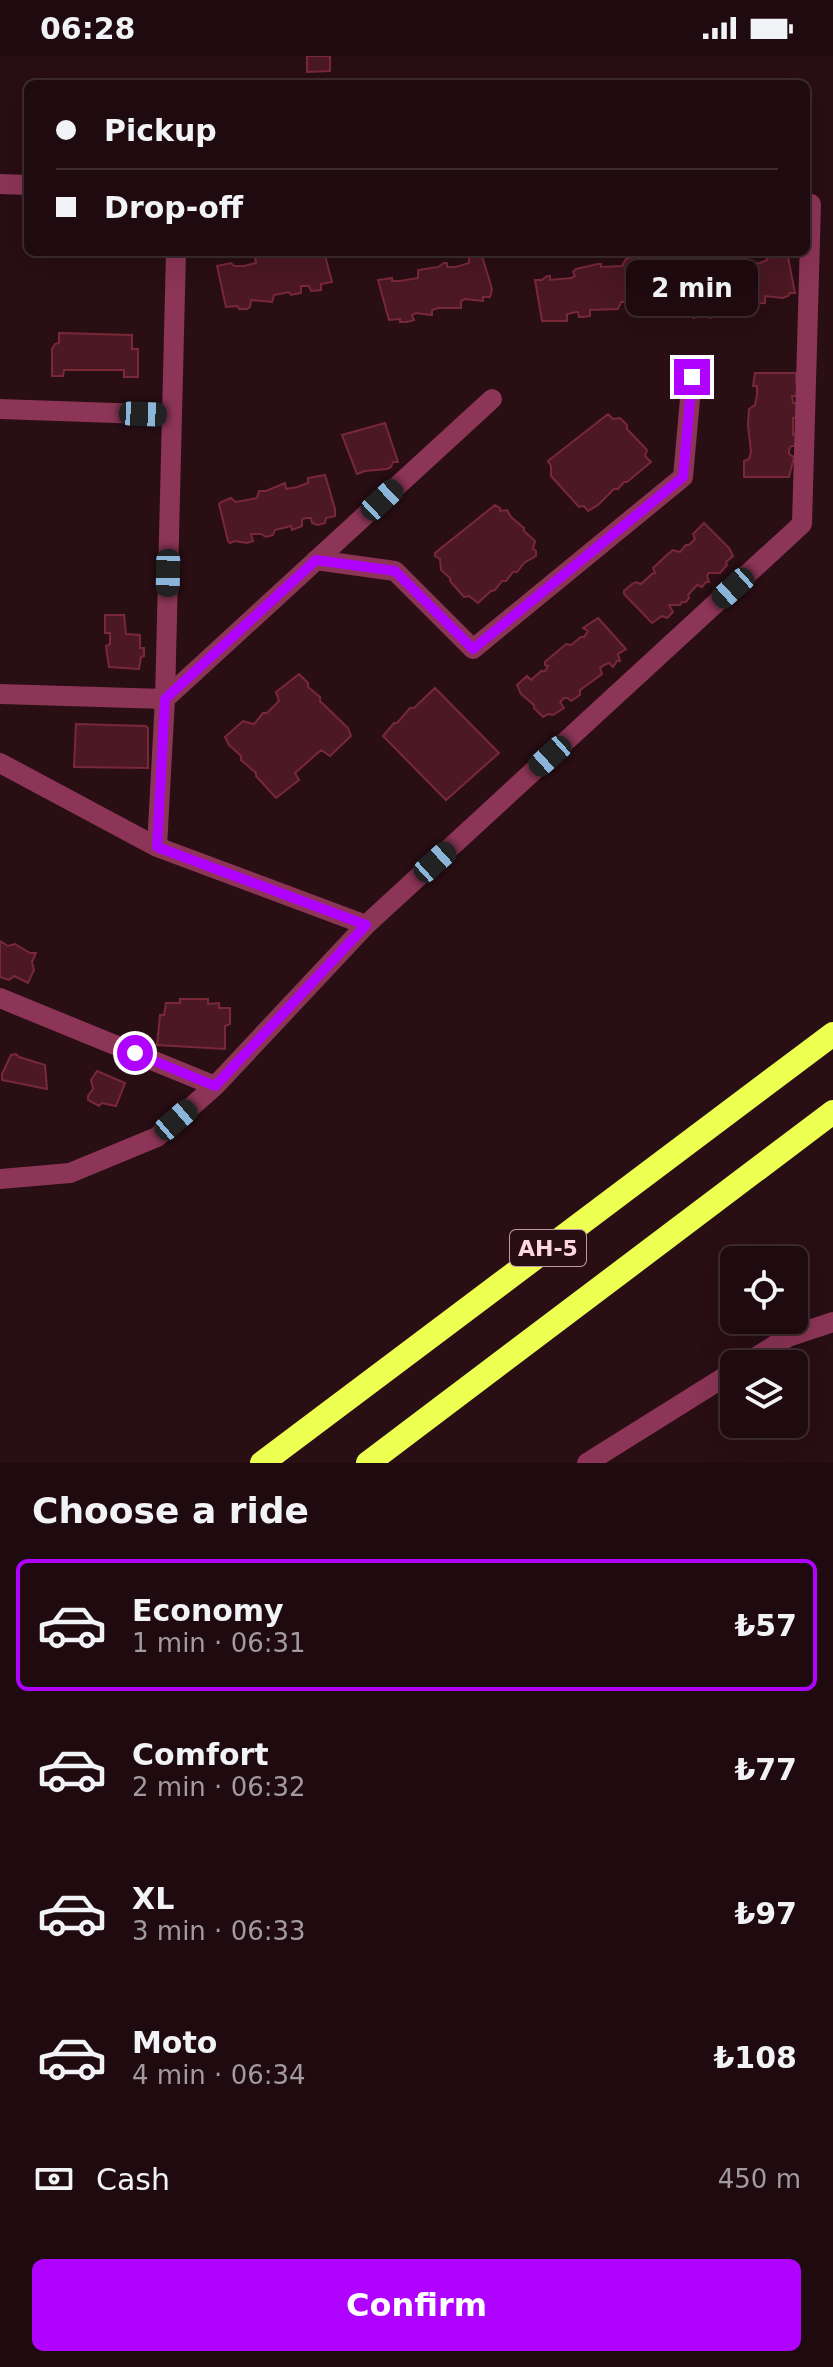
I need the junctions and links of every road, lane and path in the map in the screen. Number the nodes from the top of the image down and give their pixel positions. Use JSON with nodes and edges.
{"nodes":[{"id":1,"x":0,"y":184,"type":"edge"},
{"id":2,"x":24,"y":185,"type":"edge"},
{"id":3,"x":810,"y":204,"type":"edge"},
{"id":4,"x":810,"y":240,"type":"edge"},
{"id":5,"x":176,"y":256,"type":"edge"},
{"id":6,"x":810,"y":256,"type":"edge"},
{"id":7,"x":692,"y":377,"type":"dead end"},
{"id":8,"x":492,"y":399,"type":"dead end"},
{"id":9,"x":0,"y":409,"type":"edge"},
{"id":10,"x":172,"y":415,"type":"junction"},
{"id":11,"x":316,"y":560,"type":"junction"},
{"id":12,"x":0,"y":694,"type":"edge"},
{"id":13,"x":165,"y":699,"type":"junction"},
{"id":14,"x":0,"y":763,"type":"edge"},
{"id":15,"x":157,"y":847,"type":"junction"},
{"id":16,"x":366,"y":925,"type":"junction"},
{"id":17,"x":0,"y":998,"type":"edge"},
{"id":18,"x":833,"y":1034,"type":"edge"},
{"id":19,"x":215,"y":1086,"type":"junction"},
{"id":20,"x":833,"y":1112,"type":"edge"},
{"id":21,"x":0,"y":1179,"type":"edge"},
{"id":22,"x":833,"y":1322,"type":"edge"},
{"id":23,"x":767,"y":1350,"type":"edge"},
{"id":24,"x":720,"y":1380,"type":"edge"},
{"id":25,"x":262,"y":1463,"type":"edge"},
{"id":26,"x":368,"y":1463,"type":"edge"},
{"id":27,"x":587,"y":1463,"type":"edge"}],
"edges":[{"from":1,"to":2,"type":"street"},
{"from":3,"to":4,"type":"street"},
{"from":5,"to":10,"type":"street"},
{"from":6,"to":16,"type":"street"},
{"from":7,"to":11,"type":"street"},
{"from":8,"to":11,"type":"street"},
{"from":9,"to":10,"type":"street"},
{"from":10,"to":13,"type":"street"},
{"from":11,"to":13,"type":"street"},
{"from":12,"to":13,"type":"street"},
{"from":13,"to":15,"type":"street"},
{"from":14,"to":15,"type":"street"},
{"from":15,"to":16,"type":"street"},
{"from":16,"to":19,"type":"street"},
{"from":17,"to":19,"type":"street"},
{"from":18,"to":25,"type":"highway","number":"AH-5"},
{"from":19,"to":21,"type":"street"},
{"from":20,"to":26,"type":"highway"},
{"from":22,"to":23,"type":"street"},
{"from":24,"to":27,"type":"street"}]}
